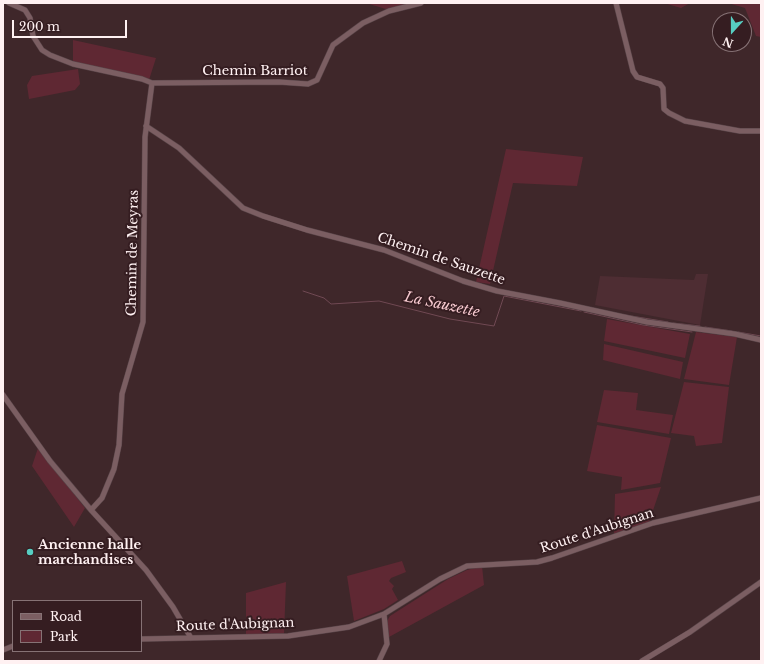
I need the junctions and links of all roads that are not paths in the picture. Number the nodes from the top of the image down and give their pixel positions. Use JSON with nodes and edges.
{"nodes":[{"id":1,"x":9,"y":3,"type":"edge"},
{"id":2,"x":421,"y":3,"type":"edge"},
{"id":3,"x":616,"y":3,"type":"edge"},
{"id":4,"x":152,"y":84,"type":"junction"},
{"id":5,"x":146,"y":126,"type":"junction"},
{"id":6,"x":761,"y":131,"type":"edge"},
{"id":7,"x":761,"y":340,"type":"edge"},
{"id":8,"x":3,"y":395,"type":"edge"},
{"id":9,"x":761,"y":498,"type":"edge"},
{"id":10,"x":91,"y":510,"type":"junction"},
{"id":11,"x":761,"y":582,"type":"edge"},
{"id":12,"x":384,"y":614,"type":"junction"},
{"id":13,"x":191,"y":638,"type":"junction"},
{"id":14,"x":142,"y":639,"type":"edge"},
{"id":15,"x":379,"y":661,"type":"edge"},
{"id":16,"x":642,"y":661,"type":"edge"}],
"edges":[{"from":1,"to":4,"type":"street"},
{"from":2,"to":4,"type":"street","name":"Chemin Barriot"},
{"from":3,"to":6,"type":"street"},
{"from":4,"to":5,"type":"street","name":"Chemin de Meyras"},
{"from":5,"to":7,"type":"street","name":"Chemin de Sauzette"},
{"from":5,"to":10,"type":"street","name":"Chemin de Meyras"},
{"from":8,"to":10,"type":"street"},
{"from":9,"to":12,"type":"street","name":"Route d'Aubignan"},
{"from":10,"to":13,"type":"street"},
{"from":11,"to":16,"type":"street"},
{"from":12,"to":13,"type":"street","name":"Route d'Aubignan"},
{"from":12,"to":15,"type":"street"},
{"from":13,"to":14,"type":"street","name":"Route d'Aubignan"}]}
